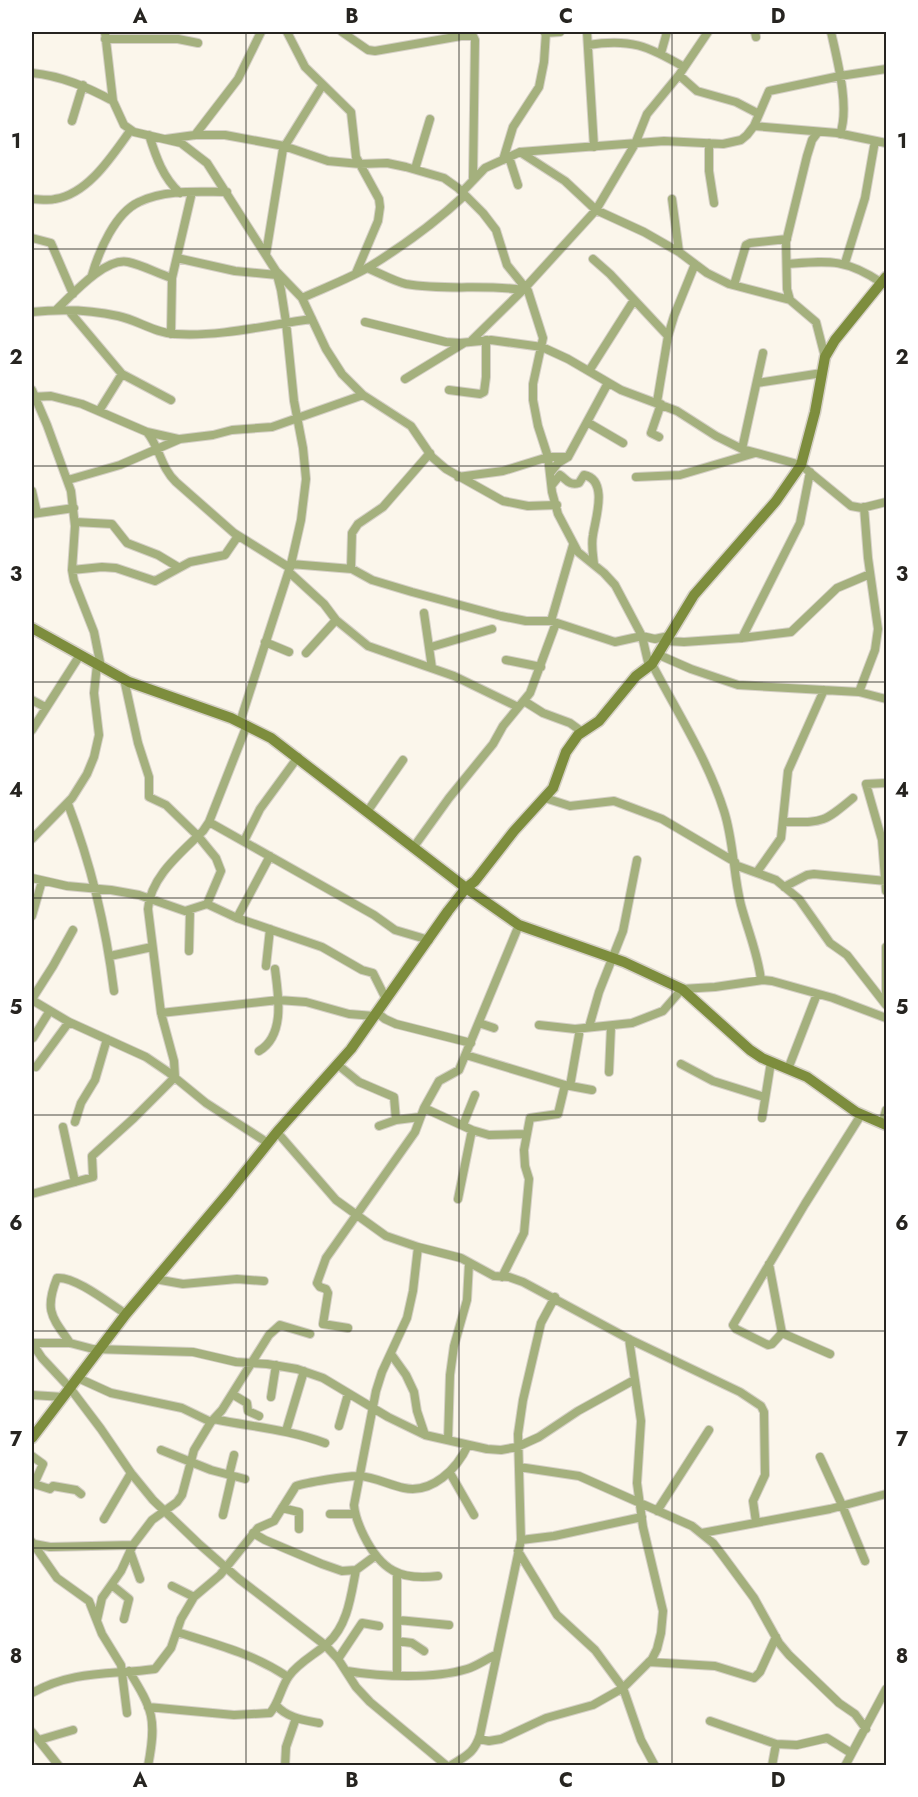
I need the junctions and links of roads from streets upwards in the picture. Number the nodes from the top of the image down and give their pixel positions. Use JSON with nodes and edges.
{"nodes":[{"id":1,"x":261,"y":32,"type":"edge"},
{"id":2,"x":287,"y":32,"type":"edge"},
{"id":3,"x":342,"y":32,"type":"edge"},
{"id":4,"x":546,"y":32,"type":"edge"},
{"id":5,"x":560,"y":32,"type":"edge"},
{"id":6,"x":587,"y":32,"type":"edge"},
{"id":7,"x":667,"y":32,"type":"edge"},
{"id":8,"x":708,"y":32,"type":"edge"},
{"id":9,"x":831,"y":32,"type":"edge"},
{"id":10,"x":350,"y":34,"type":"edge"},
{"id":11,"x":105,"y":35,"type":"edge"},
{"id":12,"x":198,"y":43,"type":"dead end"},
{"id":13,"x":588,"y":45,"type":"junction"},
{"id":14,"x":661,"y":54,"type":"junction"},
{"id":15,"x":684,"y":67,"type":"junction"},
{"id":16,"x":886,"y":69,"type":"edge"},
{"id":17,"x":32,"y":73,"type":"edge"},
{"id":18,"x":679,"y":75,"type":"junction"},
{"id":19,"x":840,"y":76,"type":"junction"},
{"id":20,"x":83,"y":85,"type":"junction"},
{"id":21,"x":322,"y":86,"type":"junction"},
{"id":22,"x":113,"y":101,"type":"junction"},
{"id":23,"x":759,"y":114,"type":"junction"},
{"id":24,"x":430,"y":118,"type":"dead end"},
{"id":25,"x":72,"y":121,"type":"dead end"},
{"id":26,"x":754,"y":126,"type":"junction"},
{"id":27,"x":130,"y":130,"type":"junction"},
{"id":28,"x":818,"y":132,"type":"junction"},
{"id":29,"x":840,"y":134,"type":"junction"},
{"id":30,"x":149,"y":135,"type":"junction"},
{"id":31,"x":195,"y":135,"type":"junction"},
{"id":32,"x":166,"y":139,"type":"junction"},
{"id":33,"x":876,"y":141,"type":"junction"},
{"id":34,"x":886,"y":142,"type":"edge"},
{"id":35,"x":709,"y":143,"type":"junction"},
{"id":36,"x":635,"y":144,"type":"junction"},
{"id":37,"x":284,"y":146,"type":"junction"},
{"id":38,"x":594,"y":147,"type":"junction"},
{"id":39,"x":520,"y":152,"type":"junction"},
{"id":40,"x":506,"y":158,"type":"junction"},
{"id":41,"x":360,"y":164,"type":"junction"},
{"id":42,"x":415,"y":170,"type":"junction"},
{"id":43,"x":473,"y":178,"type":"junction"},
{"id":44,"x":518,"y":185,"type":"dead end"},
{"id":45,"x":192,"y":192,"type":"junction"},
{"id":46,"x":226,"y":192,"type":"junction"},
{"id":47,"x":180,"y":193,"type":"junction"},
{"id":48,"x":464,"y":193,"type":"junction"},
{"id":49,"x":32,"y":199,"type":"edge"},
{"id":50,"x":672,"y":199,"type":"dead end"},
{"id":51,"x":714,"y":203,"type":"dead end"},
{"id":52,"x":596,"y":210,"type":"junction"},
{"id":53,"x":32,"y":238,"type":"edge"},
{"id":54,"x":787,"y":239,"type":"junction"},
{"id":55,"x":679,"y":252,"type":"junction"},
{"id":56,"x":267,"y":256,"type":"junction"},
{"id":57,"x":177,"y":258,"type":"junction"},
{"id":58,"x":593,"y":259,"type":"dead end"},
{"id":59,"x":695,"y":264,"type":"junction"},
{"id":60,"x":787,"y":264,"type":"junction"},
{"id":61,"x":845,"y":264,"type":"junction"},
{"id":62,"x":367,"y":268,"type":"junction"},
{"id":63,"x":277,"y":273,"type":"junction"},
{"id":64,"x":356,"y":273,"type":"junction"},
{"id":65,"x":258,"y":274,"type":"junction"},
{"id":66,"x":92,"y":275,"type":"junction"},
{"id":67,"x":172,"y":278,"type":"junction"},
{"id":68,"x":884,"y":280,"type":"edge"},
{"id":69,"x":734,"y":285,"type":"junction"},
{"id":70,"x":524,"y":289,"type":"junction"},
{"id":71,"x":74,"y":294,"type":"junction"},
{"id":72,"x":302,"y":298,"type":"junction"},
{"id":73,"x":634,"y":300,"type":"junction"},
{"id":74,"x":790,"y":300,"type":"junction"},
{"id":75,"x":56,"y":310,"type":"junction"},
{"id":76,"x":69,"y":311,"type":"junction"},
{"id":77,"x":32,"y":312,"type":"edge"},
{"id":78,"x":312,"y":319,"type":"junction"},
{"id":79,"x":286,"y":322,"type":"junction"},
{"id":80,"x":365,"y":322,"type":"dead end"},
{"id":81,"x":171,"y":334,"type":"junction"},
{"id":82,"x":668,"y":336,"type":"junction"},
{"id":83,"x":486,"y":340,"type":"junction"},
{"id":84,"x":468,"y":341,"type":"junction"},
{"id":85,"x":542,"y":347,"type":"junction"},
{"id":86,"x":763,"y":353,"type":"dead end"},
{"id":87,"x":825,"y":357,"type":"junction"},
{"id":88,"x":589,"y":371,"type":"junction"},
{"id":89,"x":822,"y":373,"type":"junction"},
{"id":90,"x":122,"y":374,"type":"junction"},
{"id":91,"x":405,"y":379,"type":"dead end"},
{"id":92,"x":608,"y":383,"type":"junction"},
{"id":93,"x":757,"y":383,"type":"junction"},
{"id":94,"x":449,"y":390,"type":"dead end"},
{"id":95,"x":33,"y":395,"type":"edge"},
{"id":96,"x":363,"y":395,"type":"junction"},
{"id":97,"x":171,"y":400,"type":"dead end"},
{"id":98,"x":659,"y":403,"type":"junction"},
{"id":99,"x":99,"y":411,"type":"junction"},
{"id":100,"x":297,"y":417,"type":"junction"},
{"id":101,"x":587,"y":422,"type":"junction"},
{"id":102,"x":147,"y":432,"type":"junction"},
{"id":103,"x":659,"y":437,"type":"dead end"},
{"id":104,"x":180,"y":439,"type":"junction"},
{"id":105,"x":623,"y":443,"type":"dead end"},
{"id":106,"x":742,"y":448,"type":"junction"},
{"id":107,"x":159,"y":450,"type":"junction"},
{"id":108,"x":430,"y":453,"type":"junction"},
{"id":109,"x":756,"y":453,"type":"junction"},
{"id":110,"x":568,"y":457,"type":"junction"},
{"id":111,"x":548,"y":458,"type":"junction"},
{"id":112,"x":805,"y":468,"type":"junction"},
{"id":113,"x":551,"y":472,"type":"junction"},
{"id":114,"x":459,"y":477,"type":"junction"},
{"id":115,"x":636,"y":477,"type":"dead end"},
{"id":116,"x":68,"y":480,"type":"junction"},
{"id":117,"x":552,"y":486,"type":"junction"},
{"id":118,"x":32,"y":490,"type":"edge"},
{"id":119,"x":886,"y":502,"type":"edge"},
{"id":120,"x":557,"y":505,"type":"junction"},
{"id":121,"x":864,"y":507,"type":"junction"},
{"id":122,"x":74,"y":508,"type":"junction"},
{"id":123,"x":34,"y":514,"type":"edge"},
{"id":124,"x":75,"y":522,"type":"junction"},
{"id":125,"x":238,"y":536,"type":"junction"},
{"id":126,"x":573,"y":545,"type":"junction"},
{"id":127,"x":594,"y":564,"type":"junction"},
{"id":128,"x":177,"y":567,"type":"junction"},
{"id":129,"x":290,"y":568,"type":"junction"},
{"id":130,"x":351,"y":568,"type":"junction"},
{"id":131,"x":72,"y":570,"type":"junction"},
{"id":132,"x":870,"y":574,"type":"junction"},
{"id":133,"x":424,"y":613,"type":"dead end"},
{"id":134,"x":336,"y":620,"type":"junction"},
{"id":135,"x":554,"y":622,"type":"junction"},
{"id":136,"x":32,"y":628,"type":"edge"},
{"id":137,"x":492,"y":628,"type":"dead end"},
{"id":138,"x":642,"y":636,"type":"junction"},
{"id":139,"x":668,"y":638,"type":"junction"},
{"id":140,"x":742,"y":638,"type":"junction"},
{"id":141,"x":265,"y":642,"type":"junction"},
{"id":142,"x":431,"y":647,"type":"junction"},
{"id":143,"x":289,"y":652,"type":"dead end"},
{"id":144,"x":306,"y":653,"type":"dead end"},
{"id":145,"x":80,"y":655,"type":"junction"},
{"id":146,"x":659,"y":655,"type":"junction"},
{"id":147,"x":506,"y":660,"type":"dead end"},
{"id":148,"x":650,"y":665,"type":"junction"},
{"id":149,"x":99,"y":666,"type":"junction"},
{"id":150,"x":541,"y":667,"type":"junction"},
{"id":151,"x":432,"y":668,"type":"junction"},
{"id":152,"x":124,"y":679,"type":"junction"},
{"id":153,"x":824,"y":690,"type":"junction"},
{"id":154,"x":859,"y":692,"type":"junction"},
{"id":155,"x":886,"y":699,"type":"edge"},
{"id":156,"x":32,"y":700,"type":"edge"},
{"id":157,"x":521,"y":704,"type":"junction"},
{"id":158,"x":45,"y":707,"type":"junction"},
{"id":159,"x":244,"y":724,"type":"junction"},
{"id":160,"x":32,"y":730,"type":"edge"},
{"id":161,"x":581,"y":731,"type":"junction"},
{"id":162,"x":298,"y":757,"type":"junction"},
{"id":163,"x":403,"y":760,"type":"dead end"},
{"id":164,"x":886,"y":783,"type":"edge"},
{"id":165,"x":546,"y":798,"type":"junction"},
{"id":166,"x":853,"y":798,"type":"dead end"},
{"id":167,"x":68,"y":804,"type":"junction"},
{"id":168,"x":367,"y":812,"type":"junction"},
{"id":169,"x":209,"y":822,"type":"junction"},
{"id":170,"x":783,"y":822,"type":"junction"},
{"id":171,"x":198,"y":836,"type":"junction"},
{"id":172,"x":32,"y":839,"type":"edge"},
{"id":173,"x":244,"y":841,"type":"junction"},
{"id":174,"x":413,"y":848,"type":"junction"},
{"id":175,"x":270,"y":856,"type":"junction"},
{"id":176,"x":637,"y":860,"type":"dead end"},
{"id":177,"x":735,"y":863,"type":"junction"},
{"id":178,"x":757,"y":872,"type":"junction"},
{"id":179,"x":32,"y":878,"type":"edge"},
{"id":180,"x":42,"y":881,"type":"junction"},
{"id":181,"x":886,"y":882,"type":"edge"},
{"id":182,"x":784,"y":886,"type":"junction"},
{"id":183,"x":95,"y":888,"type":"junction"},
{"id":184,"x":466,"y":888,"type":"junction"},
{"id":185,"x":886,"y":891,"type":"edge"},
{"id":186,"x":149,"y":898,"type":"junction"},
{"id":187,"x":207,"y":904,"type":"junction"},
{"id":188,"x":190,"y":911,"type":"junction"},
{"id":189,"x":32,"y":916,"type":"edge"},
{"id":190,"x":237,"y":918,"type":"junction"},
{"id":191,"x":519,"y":925,"type":"junction"},
{"id":192,"x":270,"y":929,"type":"junction"},
{"id":193,"x":73,"y":930,"type":"dead end"},
{"id":194,"x":429,"y":940,"type":"junction"},
{"id":195,"x":152,"y":947,"type":"junction"},
{"id":196,"x":886,"y":948,"type":"edge"},
{"id":197,"x":189,"y":951,"type":"dead end"},
{"id":198,"x":110,"y":956,"type":"junction"},
{"id":199,"x":613,"y":958,"type":"junction"},
{"id":200,"x":761,"y":980,"type":"junction"},
{"id":201,"x":682,"y":989,"type":"junction"},
{"id":202,"x":114,"y":991,"type":"dead end"},
{"id":203,"x":886,"y":992,"type":"edge"},
{"id":204,"x":818,"y":994,"type":"junction"},
{"id":205,"x":32,"y":999,"type":"edge"},
{"id":206,"x":386,"y":999,"type":"junction"},
{"id":207,"x":278,"y":1000,"type":"junction"},
{"id":208,"x":886,"y":1005,"type":"edge"},
{"id":209,"x":49,"y":1012,"type":"junction"},
{"id":210,"x":886,"y":1012,"type":"edge"},
{"id":211,"x":161,"y":1013,"type":"junction"},
{"id":212,"x":375,"y":1014,"type":"junction"},
{"id":213,"x":886,"y":1018,"type":"edge"},
{"id":214,"x":69,"y":1022,"type":"junction"},
{"id":215,"x":479,"y":1023,"type":"junction"},
{"id":216,"x":539,"y":1025,"type":"dead end"},
{"id":217,"x":589,"y":1027,"type":"junction"},
{"id":218,"x":611,"y":1027,"type":"junction"},
{"id":219,"x":494,"y":1028,"type":"dead end"},
{"id":220,"x":580,"y":1029,"type":"junction"},
{"id":221,"x":33,"y":1038,"type":"dead end"},
{"id":222,"x":107,"y":1039,"type":"junction"},
{"id":223,"x":471,"y":1043,"type":"junction"},
{"id":224,"x":259,"y":1051,"type":"dead end"},
{"id":225,"x":466,"y":1055,"type":"junction"},
{"id":226,"x":771,"y":1062,"type":"junction"},
{"id":227,"x":681,"y":1064,"type":"dead end"},
{"id":228,"x":338,"y":1065,"type":"junction"},
{"id":229,"x":36,"y":1067,"type":"dead end"},
{"id":230,"x":788,"y":1069,"type":"junction"},
{"id":231,"x":609,"y":1072,"type":"dead end"},
{"id":232,"x":175,"y":1077,"type":"junction"},
{"id":233,"x":568,"y":1085,"type":"junction"},
{"id":234,"x":592,"y":1090,"type":"dead end"},
{"id":235,"x":475,"y":1095,"type":"dead end"},
{"id":236,"x":764,"y":1097,"type":"junction"},
{"id":237,"x":424,"y":1108,"type":"junction"},
{"id":238,"x":886,"y":1110,"type":"edge"},
{"id":239,"x":861,"y":1115,"type":"junction"},
{"id":240,"x":420,"y":1117,"type":"junction"},
{"id":241,"x":762,"y":1118,"type":"dead end"},
{"id":242,"x":396,"y":1120,"type":"junction"},
{"id":243,"x":75,"y":1122,"type":"dead end"},
{"id":244,"x":884,"y":1124,"type":"edge"},
{"id":245,"x":463,"y":1125,"type":"junction"},
{"id":246,"x":379,"y":1126,"type":"dead end"},
{"id":247,"x":63,"y":1127,"type":"dead end"},
{"id":248,"x":472,"y":1130,"type":"junction"},
{"id":249,"x":277,"y":1132,"type":"junction"},
{"id":250,"x":526,"y":1134,"type":"junction"},
{"id":251,"x":268,"y":1143,"type":"junction"},
{"id":252,"x":75,"y":1182,"type":"junction"},
{"id":253,"x":32,"y":1194,"type":"edge"},
{"id":254,"x":458,"y":1199,"type":"dead end"},
{"id":255,"x":356,"y":1215,"type":"junction"},
{"id":256,"x":417,"y":1247,"type":"junction"},
{"id":257,"x":469,"y":1263,"type":"junction"},
{"id":258,"x":769,"y":1264,"type":"junction"},
{"id":259,"x":501,"y":1277,"type":"junction"},
{"id":260,"x":156,"y":1279,"type":"junction"},
{"id":261,"x":264,"y":1281,"type":"dead end"},
{"id":262,"x":555,"y":1298,"type":"junction"},
{"id":263,"x":126,"y":1314,"type":"junction"},
{"id":264,"x":348,"y":1328,"type":"dead end"},
{"id":265,"x":782,"y":1332,"type":"junction"},
{"id":266,"x":310,"y":1334,"type":"dead end"},
{"id":267,"x":629,"y":1338,"type":"junction"},
{"id":268,"x":32,"y":1342,"type":"edge"},
{"id":269,"x":70,"y":1343,"type":"junction"},
{"id":270,"x":100,"y":1348,"type":"junction"},
{"id":271,"x":391,"y":1354,"type":"junction"},
{"id":272,"x":830,"y":1354,"type":"dead end"},
{"id":273,"x":250,"y":1364,"type":"junction"},
{"id":274,"x":276,"y":1365,"type":"junction"},
{"id":275,"x":304,"y":1371,"type":"junction"},
{"id":276,"x":78,"y":1378,"type":"junction"},
{"id":277,"x":634,"y":1380,"type":"junction"},
{"id":278,"x":66,"y":1393,"type":"junction"},
{"id":279,"x":232,"y":1394,"type":"junction"},
{"id":280,"x":348,"y":1394,"type":"junction"},
{"id":281,"x":32,"y":1395,"type":"edge"},
{"id":282,"x":271,"y":1397,"type":"dead end"},
{"id":283,"x":374,"y":1408,"type":"junction"},
{"id":284,"x":258,"y":1416,"type":"dead end"},
{"id":285,"x":212,"y":1420,"type":"junction"},
{"id":286,"x":339,"y":1426,"type":"dead end"},
{"id":287,"x":709,"y":1430,"type":"dead end"},
{"id":288,"x":286,"y":1431,"type":"junction"},
{"id":289,"x":425,"y":1435,"type":"junction"},
{"id":290,"x":32,"y":1438,"type":"edge"},
{"id":291,"x":448,"y":1440,"type":"junction"},
{"id":292,"x":325,"y":1443,"type":"dead end"},
{"id":293,"x":468,"y":1445,"type":"junction"},
{"id":294,"x":517,"y":1447,"type":"junction"},
{"id":295,"x":161,"y":1450,"type":"dead end"},
{"id":296,"x":234,"y":1455,"type":"dead end"},
{"id":297,"x":32,"y":1456,"type":"edge"},
{"id":298,"x":820,"y":1457,"type":"dead end"},
{"id":299,"x":190,"y":1462,"type":"junction"},
{"id":300,"x":519,"y":1467,"type":"junction"},
{"id":301,"x":131,"y":1473,"type":"junction"},
{"id":302,"x":450,"y":1473,"type":"junction"},
{"id":303,"x":230,"y":1475,"type":"junction"},
{"id":304,"x":358,"y":1476,"type":"junction"},
{"id":305,"x":245,"y":1479,"type":"dead end"},
{"id":306,"x":81,"y":1494,"type":"dead end"},
{"id":307,"x":886,"y":1494,"type":"edge"},
{"id":308,"x":640,"y":1503,"type":"junction"},
{"id":309,"x":842,"y":1505,"type":"junction"},
{"id":310,"x":282,"y":1509,"type":"junction"},
{"id":311,"x":167,"y":1510,"type":"junction"},
{"id":312,"x":657,"y":1511,"type":"junction"},
{"id":313,"x":330,"y":1514,"type":"dead end"},
{"id":314,"x":354,"y":1514,"type":"junction"},
{"id":315,"x":223,"y":1515,"type":"dead end"},
{"id":316,"x":474,"y":1515,"type":"dead end"},
{"id":317,"x":642,"y":1517,"type":"junction"},
{"id":318,"x":104,"y":1519,"type":"dead end"},
{"id":319,"x":756,"y":1522,"type":"junction"},
{"id":320,"x":299,"y":1529,"type":"dead end"},
{"id":321,"x":253,"y":1533,"type":"junction"},
{"id":322,"x":702,"y":1533,"type":"junction"},
{"id":323,"x":521,"y":1540,"type":"junction"},
{"id":324,"x":33,"y":1543,"type":"edge"},
{"id":325,"x":132,"y":1548,"type":"junction"},
{"id":326,"x":518,"y":1551,"type":"junction"},
{"id":327,"x":375,"y":1556,"type":"junction"},
{"id":328,"x":865,"y":1561,"type":"dead end"},
{"id":329,"x":226,"y":1567,"type":"junction"},
{"id":330,"x":356,"y":1570,"type":"junction"},
{"id":331,"x":397,"y":1574,"type":"junction"},
{"id":332,"x":438,"y":1576,"type":"dead end"},
{"id":333,"x":140,"y":1579,"type":"dead end"},
{"id":334,"x":113,"y":1586,"type":"junction"},
{"id":335,"x":172,"y":1586,"type":"dead end"},
{"id":336,"x":194,"y":1597,"type":"junction"},
{"id":337,"x":124,"y":1619,"type":"dead end"},
{"id":338,"x":97,"y":1620,"type":"junction"},
{"id":339,"x":398,"y":1620,"type":"junction"},
{"id":340,"x":449,"y":1625,"type":"dead end"},
{"id":341,"x":379,"y":1626,"type":"dead end"},
{"id":342,"x":177,"y":1632,"type":"junction"},
{"id":343,"x":776,"y":1637,"type":"junction"},
{"id":344,"x":397,"y":1641,"type":"junction"},
{"id":345,"x":325,"y":1645,"type":"junction"},
{"id":346,"x":424,"y":1651,"type":"dead end"},
{"id":347,"x":496,"y":1655,"type":"junction"},
{"id":348,"x":338,"y":1659,"type":"junction"},
{"id":349,"x":649,"y":1662,"type":"junction"},
{"id":350,"x":126,"y":1671,"type":"junction"},
{"id":351,"x":347,"y":1671,"type":"junction"},
{"id":352,"x":397,"y":1676,"type":"junction"},
{"id":353,"x":288,"y":1677,"type":"junction"},
{"id":354,"x":623,"y":1688,"type":"junction"},
{"id":355,"x":886,"y":1689,"type":"edge"},
{"id":356,"x":32,"y":1693,"type":"edge"},
{"id":357,"x":276,"y":1705,"type":"junction"},
{"id":358,"x":148,"y":1707,"type":"junction"},
{"id":359,"x":127,"y":1713,"type":"dead end"},
{"id":360,"x":874,"y":1713,"type":"junction"},
{"id":361,"x":855,"y":1714,"type":"junction"},
{"id":362,"x":296,"y":1718,"type":"junction"},
{"id":363,"x":710,"y":1721,"type":"dead end"},
{"id":364,"x":319,"y":1723,"type":"dead end"},
{"id":365,"x":866,"y":1729,"type":"junction"},
{"id":366,"x":73,"y":1730,"type":"dead end"},
{"id":367,"x":32,"y":1732,"type":"edge"},
{"id":368,"x":479,"y":1738,"type":"junction"},
{"id":369,"x":39,"y":1740,"type":"junction"},
{"id":370,"x":776,"y":1744,"type":"junction"},
{"id":371,"x":851,"y":1753,"type":"junction"},
{"id":372,"x":59,"y":1766,"type":"edge"},
{"id":373,"x":148,"y":1766,"type":"edge"},
{"id":374,"x":285,"y":1766,"type":"edge"},
{"id":375,"x":448,"y":1766,"type":"edge"},
{"id":376,"x":655,"y":1766,"type":"edge"},
{"id":377,"x":772,"y":1766,"type":"edge"},
{"id":378,"x":844,"y":1766,"type":"edge"}],
"edges":[{"from":1,"to":31,"type":"street"},
{"from":2,"to":21,"type":"street"},
{"from":3,"to":10,"type":"street"},
{"from":4,"to":5,"type":"street"},
{"from":4,"to":40,"type":"street"},
{"from":6,"to":13,"type":"street"},
{"from":7,"to":14,"type":"street"},
{"from":8,"to":15,"type":"street"},
{"from":9,"to":19,"type":"street"},
{"from":10,"to":43,"type":"street"},
{"from":11,"to":12,"type":"street"},
{"from":11,"to":22,"type":"street"},
{"from":13,"to":14,"type":"street"},
{"from":13,"to":38,"type":"street"},
{"from":14,"to":15,"type":"street"},
{"from":15,"to":18,"type":"street"},
{"from":16,"to":19,"type":"street"},
{"from":17,"to":20,"type":"street"},
{"from":18,"to":23,"type":"street"},
{"from":18,"to":36,"type":"street"},
{"from":19,"to":23,"type":"street"},
{"from":19,"to":29,"type":"street"},
{"from":20,"to":22,"type":"street"},
{"from":20,"to":25,"type":"street"},
{"from":21,"to":37,"type":"street"},
{"from":21,"to":41,"type":"street"},
{"from":22,"to":27,"type":"street"},
{"from":23,"to":26,"type":"street"},
{"from":24,"to":42,"type":"street"},
{"from":26,"to":28,"type":"street"},
{"from":26,"to":35,"type":"street"},
{"from":27,"to":30,"type":"street"},
{"from":27,"to":49,"type":"street"},
{"from":28,"to":29,"type":"street"},
{"from":28,"to":54,"type":"street"},
{"from":29,"to":33,"type":"street"},
{"from":30,"to":32,"type":"street"},
{"from":30,"to":47,"type":"street"},
{"from":31,"to":32,"type":"street"},
{"from":31,"to":37,"type":"street"},
{"from":32,"to":46,"type":"street"},
{"from":33,"to":34,"type":"street"},
{"from":33,"to":61,"type":"street"},
{"from":35,"to":36,"type":"street"},
{"from":35,"to":51,"type":"street"},
{"from":36,"to":38,"type":"street"},
{"from":36,"to":52,"type":"street"},
{"from":37,"to":41,"type":"street"},
{"from":37,"to":56,"type":"street"},
{"from":38,"to":39,"type":"street"},
{"from":39,"to":40,"type":"street"},
{"from":39,"to":52,"type":"street"},
{"from":40,"to":43,"type":"street"},
{"from":40,"to":44,"type":"street"},
{"from":41,"to":42,"type":"street"},
{"from":41,"to":64,"type":"street"},
{"from":42,"to":48,"type":"street"},
{"from":43,"to":48,"type":"street"},
{"from":45,"to":46,"type":"street"},
{"from":45,"to":47,"type":"street"},
{"from":45,"to":57,"type":"street"},
{"from":46,"to":56,"type":"street"},
{"from":47,"to":66,"type":"street"},
{"from":48,"to":62,"type":"street"},
{"from":48,"to":70,"type":"street"},
{"from":50,"to":55,"type":"street"},
{"from":52,"to":55,"type":"street"},
{"from":52,"to":70,"type":"street"},
{"from":53,"to":71,"type":"street"},
{"from":54,"to":60,"type":"street"},
{"from":54,"to":69,"type":"street"},
{"from":55,"to":59,"type":"street"},
{"from":56,"to":63,"type":"street"},
{"from":56,"to":65,"type":"street"},
{"from":57,"to":65,"type":"street"},
{"from":57,"to":67,"type":"street"},
{"from":58,"to":73,"type":"street"},
{"from":59,"to":69,"type":"street"},
{"from":59,"to":82,"type":"street"},
{"from":60,"to":61,"type":"street"},
{"from":60,"to":74,"type":"street"},
{"from":61,"to":68,"type":"street"},
{"from":62,"to":64,"type":"street"},
{"from":62,"to":70,"type":"street"},
{"from":63,"to":65,"type":"street"},
{"from":63,"to":72,"type":"street"},
{"from":63,"to":79,"type":"street"},
{"from":64,"to":72,"type":"street"},
{"from":66,"to":67,"type":"street"},
{"from":66,"to":71,"type":"street"},
{"from":67,"to":81,"type":"street"},
{"from":68,"to":87,"type":"street"},
{"from":69,"to":74,"type":"street"},
{"from":70,"to":84,"type":"street"},
{"from":70,"to":85,"type":"street"},
{"from":71,"to":75,"type":"street"},
{"from":72,"to":78,"type":"street"},
{"from":73,"to":82,"type":"street"},
{"from":73,"to":88,"type":"street"},
{"from":74,"to":87,"type":"street"},
{"from":75,"to":76,"type":"street"},
{"from":75,"to":77,"type":"street"},
{"from":76,"to":81,"type":"street"},
{"from":76,"to":90,"type":"street"},
{"from":78,"to":79,"type":"street"},
{"from":78,"to":96,"type":"street"},
{"from":79,"to":81,"type":"street"},
{"from":79,"to":100,"type":"street"},
{"from":80,"to":84,"type":"street"},
{"from":82,"to":98,"type":"street"},
{"from":83,"to":84,"type":"street"},
{"from":83,"to":85,"type":"street"},
{"from":83,"to":94,"type":"street"},
{"from":84,"to":91,"type":"street"},
{"from":85,"to":88,"type":"street"},
{"from":85,"to":111,"type":"street"},
{"from":86,"to":93,"type":"street"},
{"from":87,"to":89,"type":"street"},
{"from":88,"to":92,"type":"street"},
{"from":89,"to":93,"type":"street"},
{"from":89,"to":112,"type":"street"},
{"from":90,"to":97,"type":"street"},
{"from":90,"to":99,"type":"street"},
{"from":92,"to":98,"type":"street"},
{"from":92,"to":101,"type":"street"},
{"from":93,"to":106,"type":"street"},
{"from":95,"to":99,"type":"street"},
{"from":95,"to":116,"type":"street"},
{"from":96,"to":100,"type":"street"},
{"from":96,"to":108,"type":"street"},
{"from":98,"to":103,"type":"street"},
{"from":98,"to":106,"type":"street"},
{"from":99,"to":102,"type":"street"},
{"from":100,"to":104,"type":"street"},
{"from":100,"to":129,"type":"street"},
{"from":101,"to":105,"type":"street"},
{"from":101,"to":110,"type":"street"},
{"from":102,"to":104,"type":"street"},
{"from":102,"to":107,"type":"street"},
{"from":104,"to":107,"type":"street"},
{"from":106,"to":109,"type":"street"},
{"from":107,"to":116,"type":"street"},
{"from":107,"to":125,"type":"street"},
{"from":108,"to":114,"type":"street"},
{"from":108,"to":130,"type":"street"},
{"from":109,"to":112,"type":"street"},
{"from":109,"to":115,"type":"street"},
{"from":110,"to":111,"type":"street"},
{"from":110,"to":113,"type":"street"},
{"from":111,"to":113,"type":"street"},
{"from":111,"to":114,"type":"street"},
{"from":112,"to":121,"type":"street"},
{"from":112,"to":139,"type":"street"},
{"from":112,"to":140,"type":"street"},
{"from":113,"to":117,"type":"street"},
{"from":114,"to":120,"type":"street"},
{"from":116,"to":122,"type":"street"},
{"from":117,"to":120,"type":"street"},
{"from":117,"to":127,"type":"street"},
{"from":118,"to":123,"type":"street"},
{"from":119,"to":121,"type":"street"},
{"from":120,"to":126,"type":"street"},
{"from":121,"to":132,"type":"street"},
{"from":122,"to":123,"type":"street"},
{"from":122,"to":124,"type":"street"},
{"from":124,"to":128,"type":"street"},
{"from":124,"to":131,"type":"street"},
{"from":125,"to":128,"type":"street"},
{"from":125,"to":129,"type":"street"},
{"from":126,"to":127,"type":"street"},
{"from":126,"to":135,"type":"street"},
{"from":127,"to":138,"type":"street"},
{"from":128,"to":131,"type":"street"},
{"from":129,"to":130,"type":"street"},
{"from":129,"to":134,"type":"street"},
{"from":129,"to":141,"type":"street"},
{"from":130,"to":135,"type":"street"},
{"from":131,"to":149,"type":"street"},
{"from":132,"to":140,"type":"street"},
{"from":132,"to":154,"type":"street"},
{"from":133,"to":142,"type":"street"},
{"from":134,"to":144,"type":"street"},
{"from":134,"to":151,"type":"street"},
{"from":135,"to":138,"type":"street"},
{"from":135,"to":150,"type":"street"},
{"from":136,"to":145,"type":"street"},
{"from":137,"to":142,"type":"street"},
{"from":138,"to":139,"type":"street"},
{"from":138,"to":148,"type":"street"},
{"from":139,"to":140,"type":"street"},
{"from":139,"to":146,"type":"street"},
{"from":141,"to":143,"type":"street"},
{"from":141,"to":159,"type":"street"},
{"from":142,"to":151,"type":"street"},
{"from":145,"to":149,"type":"street"},
{"from":145,"to":158,"type":"street"},
{"from":146,"to":148,"type":"street"},
{"from":146,"to":153,"type":"street"},
{"from":147,"to":150,"type":"street"},
{"from":148,"to":161,"type":"street"},
{"from":148,"to":177,"type":"street"},
{"from":149,"to":152,"type":"street"},
{"from":149,"to":167,"type":"street"},
{"from":150,"to":157,"type":"street"},
{"from":151,"to":157,"type":"street"},
{"from":152,"to":159,"type":"street"},
{"from":152,"to":171,"type":"street"},
{"from":153,"to":154,"type":"street"},
{"from":153,"to":170,"type":"street"},
{"from":154,"to":155,"type":"street"},
{"from":156,"to":158,"type":"street"},
{"from":157,"to":161,"type":"street"},
{"from":157,"to":174,"type":"street"},
{"from":158,"to":160,"type":"street"},
{"from":159,"to":162,"type":"street"},
{"from":159,"to":169,"type":"street"},
{"from":161,"to":165,"type":"street"},
{"from":162,"to":168,"type":"street"},
{"from":162,"to":173,"type":"street"},
{"from":163,"to":168,"type":"street"},
{"from":164,"to":181,"type":"street"},
{"from":165,"to":177,"type":"street"},
{"from":165,"to":184,"type":"street"},
{"from":166,"to":170,"type":"street"},
{"from":167,"to":172,"type":"street"},
{"from":167,"to":183,"type":"street"},
{"from":168,"to":174,"type":"street"},
{"from":169,"to":171,"type":"street"},
{"from":169,"to":173,"type":"street"},
{"from":170,"to":178,"type":"street"},
{"from":171,"to":186,"type":"street"},
{"from":171,"to":187,"type":"street"},
{"from":173,"to":175,"type":"street"},
{"from":174,"to":184,"type":"street"},
{"from":175,"to":190,"type":"street"},
{"from":175,"to":194,"type":"street"},
{"from":176,"to":199,"type":"street"},
{"from":177,"to":178,"type":"street"},
{"from":177,"to":200,"type":"street"},
{"from":178,"to":182,"type":"street"},
{"from":179,"to":180,"type":"street"},
{"from":180,"to":183,"type":"street"},
{"from":180,"to":189,"type":"street"},
{"from":181,"to":182,"type":"street"},
{"from":181,"to":185,"type":"street"},
{"from":182,"to":208,"type":"street"},
{"from":183,"to":186,"type":"street"},
{"from":183,"to":198,"type":"street"},
{"from":184,"to":191,"type":"street"},
{"from":184,"to":194,"type":"street"},
{"from":186,"to":188,"type":"street"},
{"from":186,"to":195,"type":"street"},
{"from":187,"to":188,"type":"street"},
{"from":187,"to":190,"type":"street"},
{"from":188,"to":197,"type":"street"},
{"from":190,"to":192,"type":"street"},
{"from":191,"to":199,"type":"street"},
{"from":191,"to":215,"type":"street"},
{"from":192,"to":206,"type":"street"},
{"from":192,"to":207,"type":"street"},
{"from":193,"to":205,"type":"street"},
{"from":194,"to":206,"type":"street"},
{"from":195,"to":198,"type":"street"},
{"from":195,"to":211,"type":"street"},
{"from":196,"to":203,"type":"street"},
{"from":198,"to":202,"type":"street"},
{"from":199,"to":201,"type":"street"},
{"from":199,"to":217,"type":"street"},
{"from":200,"to":201,"type":"street"},
{"from":200,"to":204,"type":"street"},
{"from":201,"to":218,"type":"street"},
{"from":201,"to":226,"type":"street"},
{"from":204,"to":213,"type":"street"},
{"from":204,"to":230,"type":"street"},
{"from":205,"to":209,"type":"street"},
{"from":206,"to":212,"type":"street"},
{"from":207,"to":211,"type":"street"},
{"from":207,"to":212,"type":"street"},
{"from":207,"to":224,"type":"street"},
{"from":209,"to":214,"type":"street"},
{"from":209,"to":221,"type":"street"},
{"from":210,"to":213,"type":"street"},
{"from":211,"to":232,"type":"street"},
{"from":212,"to":223,"type":"street"},
{"from":212,"to":228,"type":"street"},
{"from":214,"to":222,"type":"street"},
{"from":214,"to":229,"type":"street"},
{"from":215,"to":219,"type":"street"},
{"from":215,"to":223,"type":"street"},
{"from":216,"to":220,"type":"street"},
{"from":217,"to":218,"type":"street"},
{"from":217,"to":220,"type":"street"},
{"from":218,"to":231,"type":"street"},
{"from":220,"to":233,"type":"street"},
{"from":222,"to":232,"type":"street"},
{"from":222,"to":243,"type":"street"},
{"from":223,"to":225,"type":"street"},
{"from":225,"to":233,"type":"street"},
{"from":225,"to":237,"type":"street"},
{"from":226,"to":230,"type":"street"},
{"from":226,"to":236,"type":"street"},
{"from":227,"to":236,"type":"street"},
{"from":228,"to":242,"type":"street"},
{"from":228,"to":249,"type":"street"},
{"from":230,"to":239,"type":"street"},
{"from":232,"to":251,"type":"street"},
{"from":232,"to":252,"type":"street"},
{"from":233,"to":234,"type":"street"},
{"from":233,"to":250,"type":"street"},
{"from":235,"to":245,"type":"street"},
{"from":236,"to":241,"type":"street"},
{"from":237,"to":240,"type":"street"},
{"from":237,"to":245,"type":"street"},
{"from":238,"to":244,"type":"street"},
{"from":239,"to":244,"type":"street"},
{"from":239,"to":258,"type":"street"},
{"from":240,"to":242,"type":"street"},
{"from":240,"to":255,"type":"street"},
{"from":242,"to":246,"type":"street"},
{"from":245,"to":248,"type":"street"},
{"from":247,"to":252,"type":"street"},
{"from":248,"to":250,"type":"street"},
{"from":248,"to":254,"type":"street"},
{"from":249,"to":251,"type":"street"},
{"from":249,"to":255,"type":"street"},
{"from":250,"to":259,"type":"street"},
{"from":251,"to":260,"type":"street"},
{"from":252,"to":253,"type":"street"},
{"from":255,"to":256,"type":"street"},
{"from":255,"to":264,"type":"street"},
{"from":256,"to":257,"type":"street"},
{"from":256,"to":271,"type":"street"},
{"from":257,"to":259,"type":"street"},
{"from":257,"to":291,"type":"street"},
{"from":258,"to":265,"type":"street"},
{"from":258,"to":265,"type":"street"},
{"from":259,"to":262,"type":"street"},
{"from":260,"to":261,"type":"street"},
{"from":260,"to":263,"type":"street"},
{"from":262,"to":267,"type":"street"},
{"from":262,"to":294,"type":"street"},
{"from":263,"to":269,"type":"street"},
{"from":263,"to":270,"type":"street"},
{"from":265,"to":272,"type":"street"},
{"from":266,"to":273,"type":"street"},
{"from":267,"to":277,"type":"street"},
{"from":267,"to":319,"type":"street"},
{"from":268,"to":269,"type":"street"},
{"from":268,"to":278,"type":"street"},
{"from":269,"to":270,"type":"street"},
{"from":270,"to":273,"type":"street"},
{"from":270,"to":276,"type":"street"},
{"from":271,"to":283,"type":"street"},
{"from":271,"to":289,"type":"street"},
{"from":273,"to":274,"type":"street"},
{"from":273,"to":279,"type":"street"},
{"from":274,"to":275,"type":"street"},
{"from":274,"to":282,"type":"street"},
{"from":275,"to":280,"type":"street"},
{"from":275,"to":288,"type":"street"},
{"from":276,"to":278,"type":"street"},
{"from":276,"to":285,"type":"street"},
{"from":277,"to":294,"type":"street"},
{"from":277,"to":308,"type":"street"},
{"from":278,"to":281,"type":"street"},
{"from":278,"to":290,"type":"street"},
{"from":278,"to":301,"type":"street"},
{"from":279,"to":284,"type":"street"},
{"from":279,"to":285,"type":"street"},
{"from":280,"to":283,"type":"street"},
{"from":280,"to":286,"type":"street"},
{"from":283,"to":289,"type":"street"},
{"from":283,"to":304,"type":"street"},
{"from":285,"to":288,"type":"street"},
{"from":285,"to":299,"type":"street"},
{"from":287,"to":312,"type":"street"},
{"from":288,"to":292,"type":"street"},
{"from":289,"to":291,"type":"street"},
{"from":291,"to":293,"type":"street"},
{"from":293,"to":294,"type":"street"},
{"from":293,"to":302,"type":"street"},
{"from":294,"to":300,"type":"street"},
{"from":295,"to":299,"type":"street"},
{"from":296,"to":303,"type":"street"},
{"from":297,"to":306,"type":"street"},
{"from":298,"to":309,"type":"street"},
{"from":299,"to":303,"type":"street"},
{"from":299,"to":311,"type":"street"},
{"from":300,"to":308,"type":"street"},
{"from":300,"to":323,"type":"street"},
{"from":301,"to":311,"type":"street"},
{"from":301,"to":318,"type":"street"},
{"from":302,"to":304,"type":"street"},
{"from":302,"to":316,"type":"street"},
{"from":303,"to":305,"type":"street"},
{"from":303,"to":315,"type":"street"},
{"from":304,"to":310,"type":"street"},
{"from":304,"to":314,"type":"street"},
{"from":307,"to":309,"type":"street"},
{"from":308,"to":312,"type":"street"},
{"from":308,"to":317,"type":"street"},
{"from":309,"to":319,"type":"street"},
{"from":309,"to":328,"type":"street"},
{"from":310,"to":320,"type":"street"},
{"from":310,"to":321,"type":"street"},
{"from":311,"to":325,"type":"street"},
{"from":311,"to":329,"type":"street"},
{"from":312,"to":322,"type":"street"},
{"from":313,"to":314,"type":"street"},
{"from":314,"to":327,"type":"street"},
{"from":317,"to":323,"type":"street"},
{"from":317,"to":349,"type":"street"},
{"from":319,"to":322,"type":"street"},
{"from":321,"to":329,"type":"street"},
{"from":321,"to":330,"type":"street"},
{"from":322,"to":343,"type":"street"},
{"from":323,"to":326,"type":"street"},
{"from":324,"to":325,"type":"street"},
{"from":324,"to":338,"type":"street"},
{"from":325,"to":333,"type":"street"},
{"from":325,"to":334,"type":"street"},
{"from":326,"to":347,"type":"street"},
{"from":326,"to":354,"type":"street"},
{"from":327,"to":330,"type":"street"},
{"from":327,"to":331,"type":"street"},
{"from":329,"to":336,"type":"street"},
{"from":329,"to":345,"type":"street"},
{"from":330,"to":345,"type":"street"},
{"from":331,"to":332,"type":"street"},
{"from":331,"to":339,"type":"street"},
{"from":334,"to":337,"type":"street"},
{"from":334,"to":338,"type":"street"},
{"from":335,"to":336,"type":"street"},
{"from":336,"to":342,"type":"street"},
{"from":338,"to":350,"type":"street"},
{"from":339,"to":340,"type":"street"},
{"from":339,"to":344,"type":"street"},
{"from":341,"to":348,"type":"street"},
{"from":342,"to":350,"type":"street"},
{"from":342,"to":353,"type":"street"},
{"from":343,"to":349,"type":"street"},
{"from":343,"to":361,"type":"street"},
{"from":344,"to":346,"type":"street"},
{"from":344,"to":352,"type":"street"},
{"from":345,"to":348,"type":"street"},
{"from":345,"to":353,"type":"street"},
{"from":347,"to":352,"type":"street"},
{"from":347,"to":368,"type":"street"},
{"from":348,"to":351,"type":"street"},
{"from":349,"to":354,"type":"street"},
{"from":350,"to":356,"type":"street"},
{"from":350,"to":358,"type":"street"},
{"from":350,"to":359,"type":"street"},
{"from":351,"to":352,"type":"street"},
{"from":351,"to":375,"type":"street"},
{"from":353,"to":357,"type":"street"},
{"from":354,"to":368,"type":"street"},
{"from":354,"to":376,"type":"street"},
{"from":355,"to":360,"type":"street"},
{"from":357,"to":358,"type":"street"},
{"from":357,"to":362,"type":"street"},
{"from":358,"to":373,"type":"street"},
{"from":360,"to":361,"type":"street"},
{"from":360,"to":365,"type":"street"},
{"from":361,"to":365,"type":"street"},
{"from":362,"to":364,"type":"street"},
{"from":362,"to":374,"type":"street"},
{"from":363,"to":370,"type":"street"},
{"from":365,"to":371,"type":"street"},
{"from":366,"to":369,"type":"street"},
{"from":367,"to":369,"type":"street"},
{"from":368,"to":375,"type":"street"},
{"from":369,"to":372,"type":"street"},
{"from":370,"to":371,"type":"street"},
{"from":370,"to":377,"type":"street"},
{"from":371,"to":378,"type":"street"}]}
